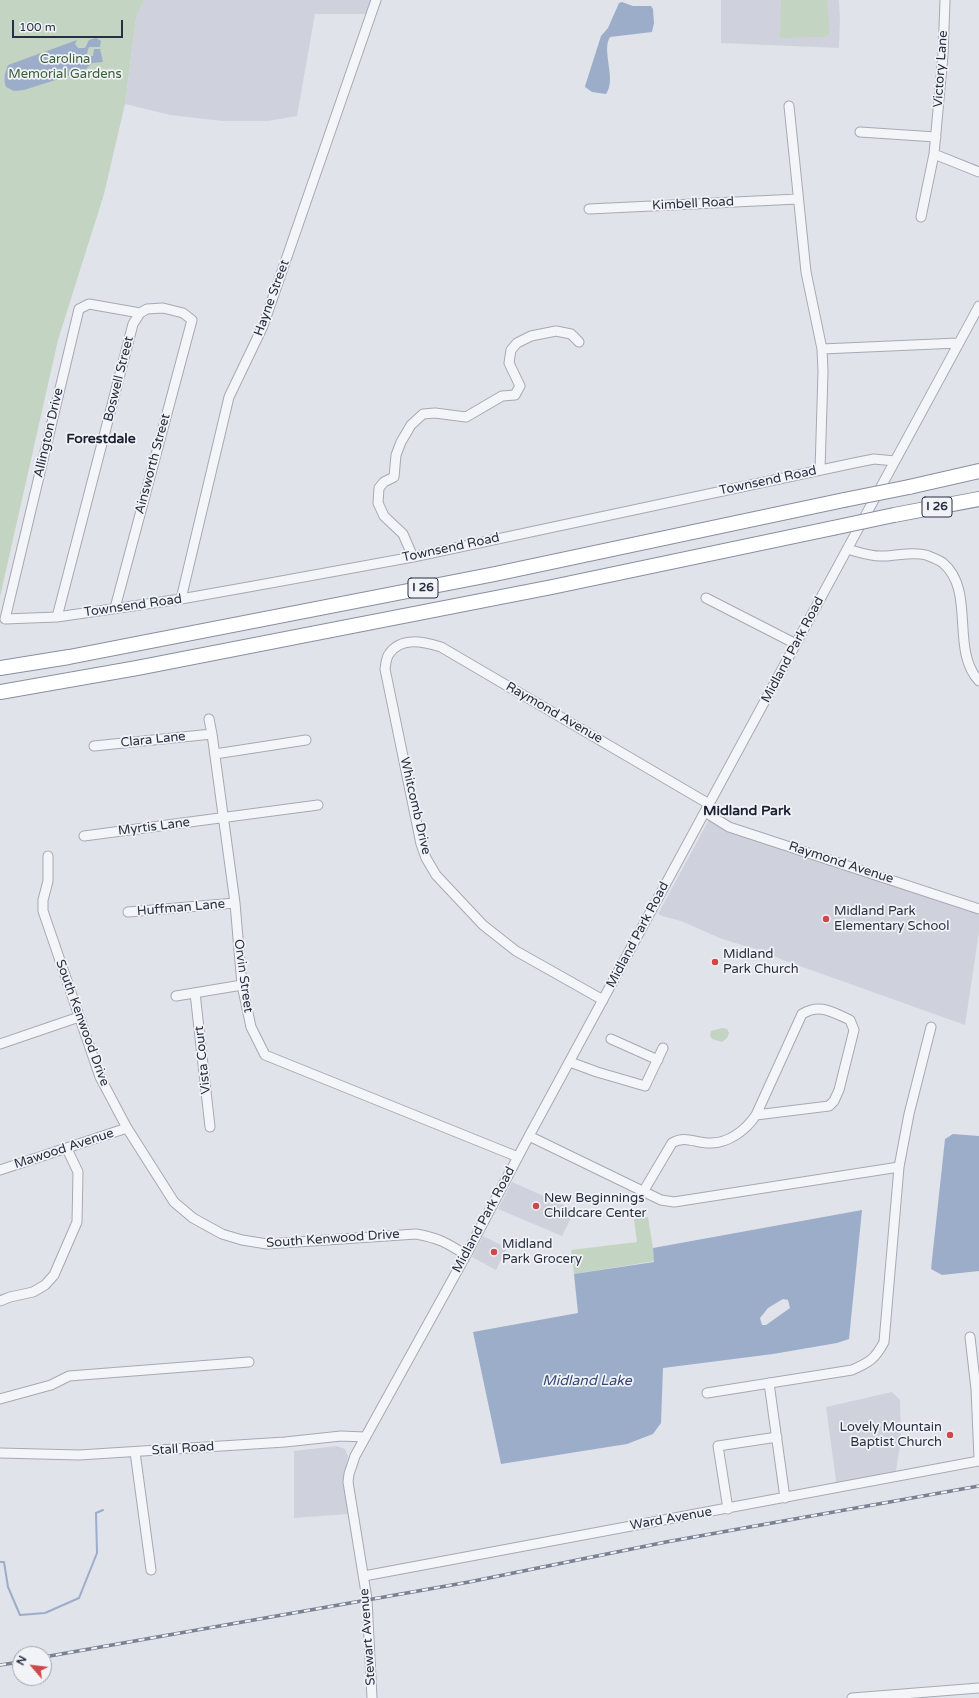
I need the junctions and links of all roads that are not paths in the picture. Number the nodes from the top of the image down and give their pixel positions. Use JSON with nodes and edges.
{"nodes":[{"id":1,"x":376,"y":0,"type":"edge"},
{"id":2,"x":945,"y":0,"type":"edge"},
{"id":3,"x":789,"y":106,"type":"dead end"},
{"id":4,"x":860,"y":132,"type":"dead end"},
{"id":5,"x":936,"y":137,"type":"junction"},
{"id":6,"x":934,"y":154,"type":"junction"},
{"id":7,"x":979,"y":172,"type":"edge"},
{"id":8,"x":798,"y":199,"type":"junction"},
{"id":9,"x":589,"y":209,"type":"dead end"},
{"id":10,"x":920,"y":217,"type":"dead end"},
{"id":11,"x":979,"y":306,"type":"edge"},
{"id":12,"x":140,"y":313,"type":"junction"},
{"id":13,"x":579,"y":342,"type":"dead end"},
{"id":14,"x":958,"y":343,"type":"junction"},
{"id":15,"x":822,"y":349,"type":"junction"},
{"id":16,"x":895,"y":461,"type":"junction"},
{"id":17,"x":820,"y":470,"type":"junction"},
{"id":18,"x":979,"y":472,"type":"edge"},
{"id":19,"x":979,"y":499,"type":"edge"},
{"id":20,"x":848,"y":549,"type":"junction"},
{"id":21,"x":413,"y":557,"type":"junction"},
{"id":22,"x":706,"y":598,"type":"dead end"},
{"id":23,"x":181,"y":599,"type":"junction"},
{"id":24,"x":115,"y":608,"type":"junction"},
{"id":25,"x":57,"y":617,"type":"junction"},
{"id":26,"x":5,"y":619,"type":"joint"},
{"id":27,"x":796,"y":644,"type":"junction"},
{"id":28,"x":461,"y":658,"type":"joint"},
{"id":29,"x":0,"y":668,"type":"edge"},
{"id":30,"x":979,"y":681,"type":"edge"},
{"id":31,"x":0,"y":692,"type":"edge"},
{"id":32,"x":209,"y":719,"type":"dead end"},
{"id":33,"x":212,"y":734,"type":"junction"},
{"id":34,"x":306,"y":740,"type":"dead end"},
{"id":35,"x":94,"y":746,"type":"dead end"},
{"id":36,"x":215,"y":754,"type":"junction"},
{"id":37,"x":709,"y":804,"type":"junction"},
{"id":38,"x":318,"y":805,"type":"dead end"},
{"id":39,"x":705,"y":812,"type":"junction"},
{"id":40,"x":224,"y":818,"type":"junction"},
{"id":41,"x":84,"y":836,"type":"dead end"},
{"id":42,"x":48,"y":856,"type":"dead end"},
{"id":43,"x":234,"y":903,"type":"junction"},
{"id":44,"x":979,"y":910,"type":"edge"},
{"id":45,"x":128,"y":912,"type":"dead end"},
{"id":46,"x":242,"y":986,"type":"junction"},
{"id":47,"x":195,"y":993,"type":"junction"},
{"id":48,"x":176,"y":996,"type":"dead end"},
{"id":49,"x":603,"y":1000,"type":"junction"},
{"id":50,"x":78,"y":1017,"type":"junction"},
{"id":51,"x":931,"y":1027,"type":"dead end"},
{"id":52,"x":612,"y":1039,"type":"dead end"},
{"id":53,"x":0,"y":1044,"type":"edge"},
{"id":54,"x":663,"y":1048,"type":"dead end"},
{"id":55,"x":658,"y":1060,"type":"junction"},
{"id":56,"x":570,"y":1062,"type":"junction"},
{"id":57,"x":756,"y":1115,"type":"junction"},
{"id":58,"x":210,"y":1127,"type":"dead end"},
{"id":59,"x":128,"y":1128,"type":"junction"},
{"id":60,"x":529,"y":1136,"type":"junction"},
{"id":61,"x":67,"y":1149,"type":"junction"},
{"id":62,"x":518,"y":1157,"type":"junction"},
{"id":63,"x":899,"y":1167,"type":"junction"},
{"id":64,"x":0,"y":1170,"type":"edge"},
{"id":65,"x":643,"y":1192,"type":"junction"},
{"id":66,"x":466,"y":1255,"type":"junction"},
{"id":67,"x":0,"y":1301,"type":"edge"},
{"id":68,"x":970,"y":1336,"type":"dead end"},
{"id":69,"x":249,"y":1362,"type":"dead end"},
{"id":70,"x":769,"y":1383,"type":"junction"},
{"id":71,"x":707,"y":1393,"type":"dead end"},
{"id":72,"x":0,"y":1399,"type":"edge"},
{"id":73,"x":777,"y":1437,"type":"junction"},
{"id":74,"x":365,"y":1438,"type":"junction"},
{"id":75,"x":136,"y":1452,"type":"junction"},
{"id":76,"x":0,"y":1453,"type":"edge"},
{"id":77,"x":979,"y":1458,"type":"edge"},
{"id":78,"x":979,"y":1461,"type":"edge"},
{"id":79,"x":785,"y":1498,"type":"junction"},
{"id":80,"x":728,"y":1509,"type":"junction"},
{"id":81,"x":151,"y":1570,"type":"dead end"},
{"id":82,"x":364,"y":1576,"type":"junction"},
{"id":83,"x":979,"y":1688,"type":"edge"},
{"id":84,"x":372,"y":1698,"type":"edge"},
{"id":85,"x":852,"y":1698,"type":"edge"}],
"edges":[{"from":1,"to":23,"type":"street","name":"Hayne Street"},
{"from":2,"to":5,"type":"street","name":"Victory Lane"},
{"from":3,"to":8,"type":"street"},
{"from":4,"to":5,"type":"street"},
{"from":5,"to":6,"type":"street","name":"Victory Lane"},
{"from":6,"to":7,"type":"street"},
{"from":6,"to":10,"type":"street","name":"Victory Lane"},
{"from":8,"to":9,"type":"street","name":"Kimbell Road"},
{"from":8,"to":15,"type":"street"},
{"from":11,"to":14,"type":"street","name":"Midland Park Road"},
{"from":12,"to":24,"type":"street","name":"Ainsworth Street"},
{"from":12,"to":25,"type":"street","name":"Boswell Street"},
{"from":12,"to":26,"type":"street","name":"Allington Drive"},
{"from":13,"to":21,"type":"street"},
{"from":14,"to":15,"type":"street"},
{"from":14,"to":16,"type":"street","name":"Midland Park Road"},
{"from":15,"to":17,"type":"street"},
{"from":16,"to":17,"type":"street","name":"Townsend Road"},
{"from":16,"to":20,"type":"street","name":"Midland Park Road"},
{"from":17,"to":21,"type":"street","name":"Townsend Road"},
{"from":18,"to":29,"type":"highway","number":"I 26","bridge":true},
{"from":19,"to":31,"type":"highway","number":"I 26","bridge":true},
{"from":20,"to":27,"type":"street","name":"Midland Park Road"},
{"from":20,"to":30,"type":"street"},
{"from":21,"to":23,"type":"street","name":"Townsend Road"},
{"from":22,"to":27,"type":"street"},
{"from":23,"to":24,"type":"street","name":"Townsend Road"},
{"from":24,"to":25,"type":"street","name":"Townsend Road"},
{"from":25,"to":26,"type":"street","name":"Townsend Road"},
{"from":27,"to":37,"type":"street","name":"Midland Park Road"},
{"from":28,"to":37,"type":"street","name":"Raymond Avenue"},
{"from":28,"to":49,"type":"street","name":"Whitcomb Drive"},
{"from":32,"to":33,"type":"street","name":"Orvin Street"},
{"from":33,"to":35,"type":"street","name":"Clara Lane"},
{"from":33,"to":36,"type":"street","name":"Orvin Street"},
{"from":34,"to":36,"type":"street"},
{"from":36,"to":40,"type":"street","name":"Orvin Street"},
{"from":37,"to":39,"type":"street","name":"Midland Park Road"},
{"from":38,"to":40,"type":"street","name":"Myrtis Lane"},
{"from":39,"to":44,"type":"street","name":"Raymond Avenue"},
{"from":39,"to":49,"type":"street","name":"Midland Park Road"},
{"from":40,"to":41,"type":"street","name":"Myrtis Lane"},
{"from":40,"to":43,"type":"street","name":"Orvin Street"},
{"from":42,"to":50,"type":"street","name":"South Kenwood Drive"},
{"from":43,"to":45,"type":"street","name":"Huffman Lane"},
{"from":43,"to":46,"type":"street","name":"Orvin Street"},
{"from":46,"to":47,"type":"street"},
{"from":46,"to":62,"type":"street","name":"Orvin Street"},
{"from":47,"to":48,"type":"street"},
{"from":47,"to":58,"type":"street","name":"Vista Court"},
{"from":49,"to":56,"type":"street","name":"Midland Park Road"},
{"from":50,"to":53,"type":"street"},
{"from":50,"to":59,"type":"street","name":"South Kenwood Drive"},
{"from":51,"to":63,"type":"street"},
{"from":52,"to":55,"type":"street"},
{"from":54,"to":55,"type":"street"},
{"from":55,"to":56,"type":"street"},
{"from":56,"to":60,"type":"street","name":"Midland Park Road"},
{"from":57,"to":57,"type":"street"},
{"from":57,"to":65,"type":"street"},
{"from":59,"to":61,"type":"street","name":"Mawood Avenue"},
{"from":59,"to":66,"type":"street","name":"South Kenwood Drive"},
{"from":60,"to":62,"type":"street","name":"Midland Park Road"},
{"from":60,"to":65,"type":"street"},
{"from":61,"to":64,"type":"street","name":"Mawood Avenue"},
{"from":61,"to":67,"type":"street"},
{"from":62,"to":66,"type":"street","name":"Midland Park Road"},
{"from":63,"to":65,"type":"street"},
{"from":63,"to":70,"type":"street"},
{"from":66,"to":74,"type":"street","name":"Midland Park Road"},
{"from":68,"to":77,"type":"street"},
{"from":69,"to":72,"type":"street"},
{"from":70,"to":71,"type":"street"},
{"from":70,"to":73,"type":"street"},
{"from":73,"to":79,"type":"street"},
{"from":73,"to":80,"type":"street"},
{"from":74,"to":75,"type":"street","name":"Stall Road"},
{"from":74,"to":82,"type":"street","name":"Midland Park Road"},
{"from":75,"to":76,"type":"street","name":"Stall Road"},
{"from":75,"to":81,"type":"street"},
{"from":78,"to":79,"type":"street","name":"Ward Avenue"},
{"from":79,"to":80,"type":"street","name":"Ward Avenue"},
{"from":80,"to":82,"type":"street","name":"Ward Avenue"},
{"from":82,"to":84,"type":"street","name":"Stewart Avenue"},
{"from":83,"to":85,"type":"street"}]}
